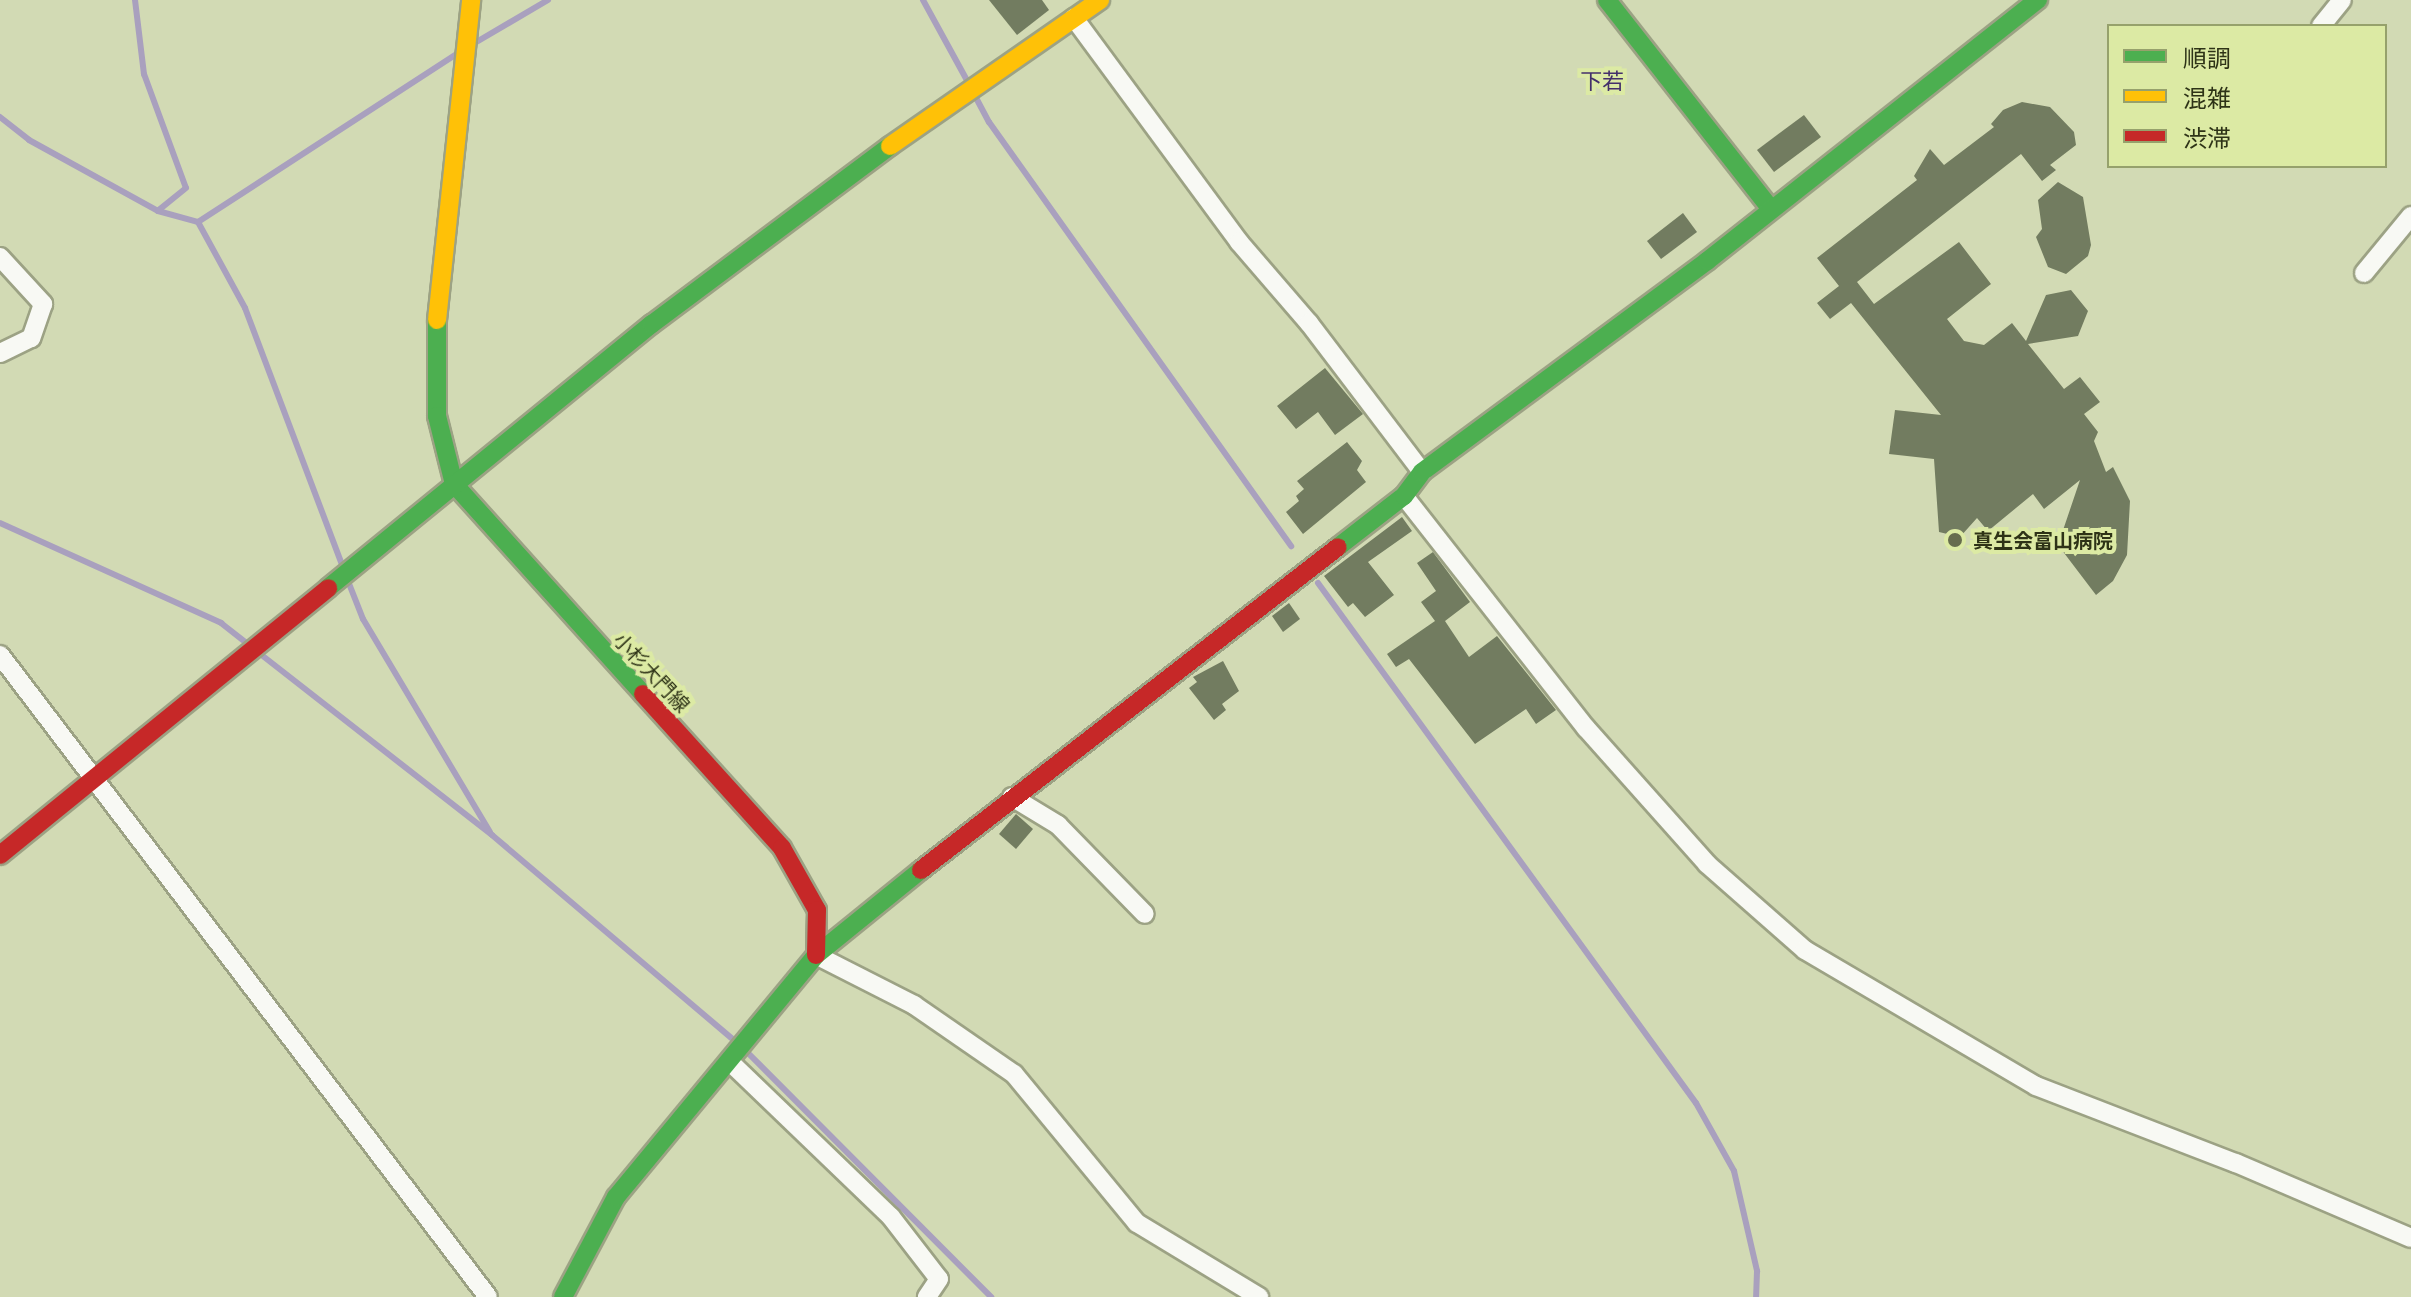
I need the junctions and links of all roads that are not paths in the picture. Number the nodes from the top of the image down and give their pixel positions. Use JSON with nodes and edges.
{"nodes":[{"id":1,"x":471,"y":0,"type":"edge"},
{"id":2,"x":1100,"y":0,"type":"edge"},
{"id":3,"x":1607,"y":0,"type":"edge"},
{"id":4,"x":2038,"y":0,"type":"edge"},
{"id":5,"x":2342,"y":0,"type":"edge"},
{"id":6,"x":1074,"y":18,"type":"junction"},
{"id":7,"x":2323,"y":24,"type":"edge"},
{"id":8,"x":1770,"y":208,"type":"junction"},
{"id":9,"x":2411,"y":216,"type":"edge"},
{"id":10,"x":0,"y":257,"type":"edge"},
{"id":11,"x":2364,"y":273,"type":"dead end"},
{"id":12,"x":0,"y":353,"type":"edge"},
{"id":13,"x":1422,"y":472,"type":"junction"},
{"id":14,"x":454,"y":484,"type":"junction"},
{"id":15,"x":1404,"y":496,"type":"junction"},
{"id":16,"x":0,"y":655,"type":"edge"},
{"id":17,"x":95,"y":774,"type":"junction"},
{"id":18,"x":1012,"y":797,"type":"junction"},
{"id":19,"x":0,"y":855,"type":"edge"},
{"id":20,"x":1145,"y":914,"type":"dead end"},
{"id":21,"x":816,"y":955,"type":"junction"},
{"id":22,"x":730,"y":1062,"type":"junction"},
{"id":23,"x":2411,"y":1238,"type":"edge"},
{"id":24,"x":488,"y":1297,"type":"edge"},
{"id":25,"x":563,"y":1297,"type":"edge"},
{"id":26,"x":927,"y":1297,"type":"edge"},
{"id":27,"x":1259,"y":1297,"type":"edge"}],
"edges":[{"from":1,"to":14,"type":"street","name":"小杉大門線"},
{"from":2,"to":6,"type":"street"},
{"from":3,"to":8,"type":"street"},
{"from":4,"to":8,"type":"street"},
{"from":5,"to":7,"type":"street"},
{"from":6,"to":13,"type":"street"},
{"from":6,"to":14,"type":"street"},
{"from":8,"to":13,"type":"street"},
{"from":9,"to":11,"type":"street"},
{"from":10,"to":12,"type":"street"},
{"from":13,"to":15,"type":"street"},
{"from":14,"to":17,"type":"street"},
{"from":14,"to":21,"type":"street","name":"小杉大門線"},
{"from":15,"to":18,"type":"street"},
{"from":15,"to":23,"type":"street"},
{"from":16,"to":17,"type":"street"},
{"from":17,"to":19,"type":"street"},
{"from":17,"to":24,"type":"street"},
{"from":18,"to":20,"type":"street"},
{"from":18,"to":21,"type":"street"},
{"from":21,"to":22,"type":"street"},
{"from":21,"to":27,"type":"street"},
{"from":22,"to":25,"type":"street"},
{"from":22,"to":26,"type":"street"}]}
